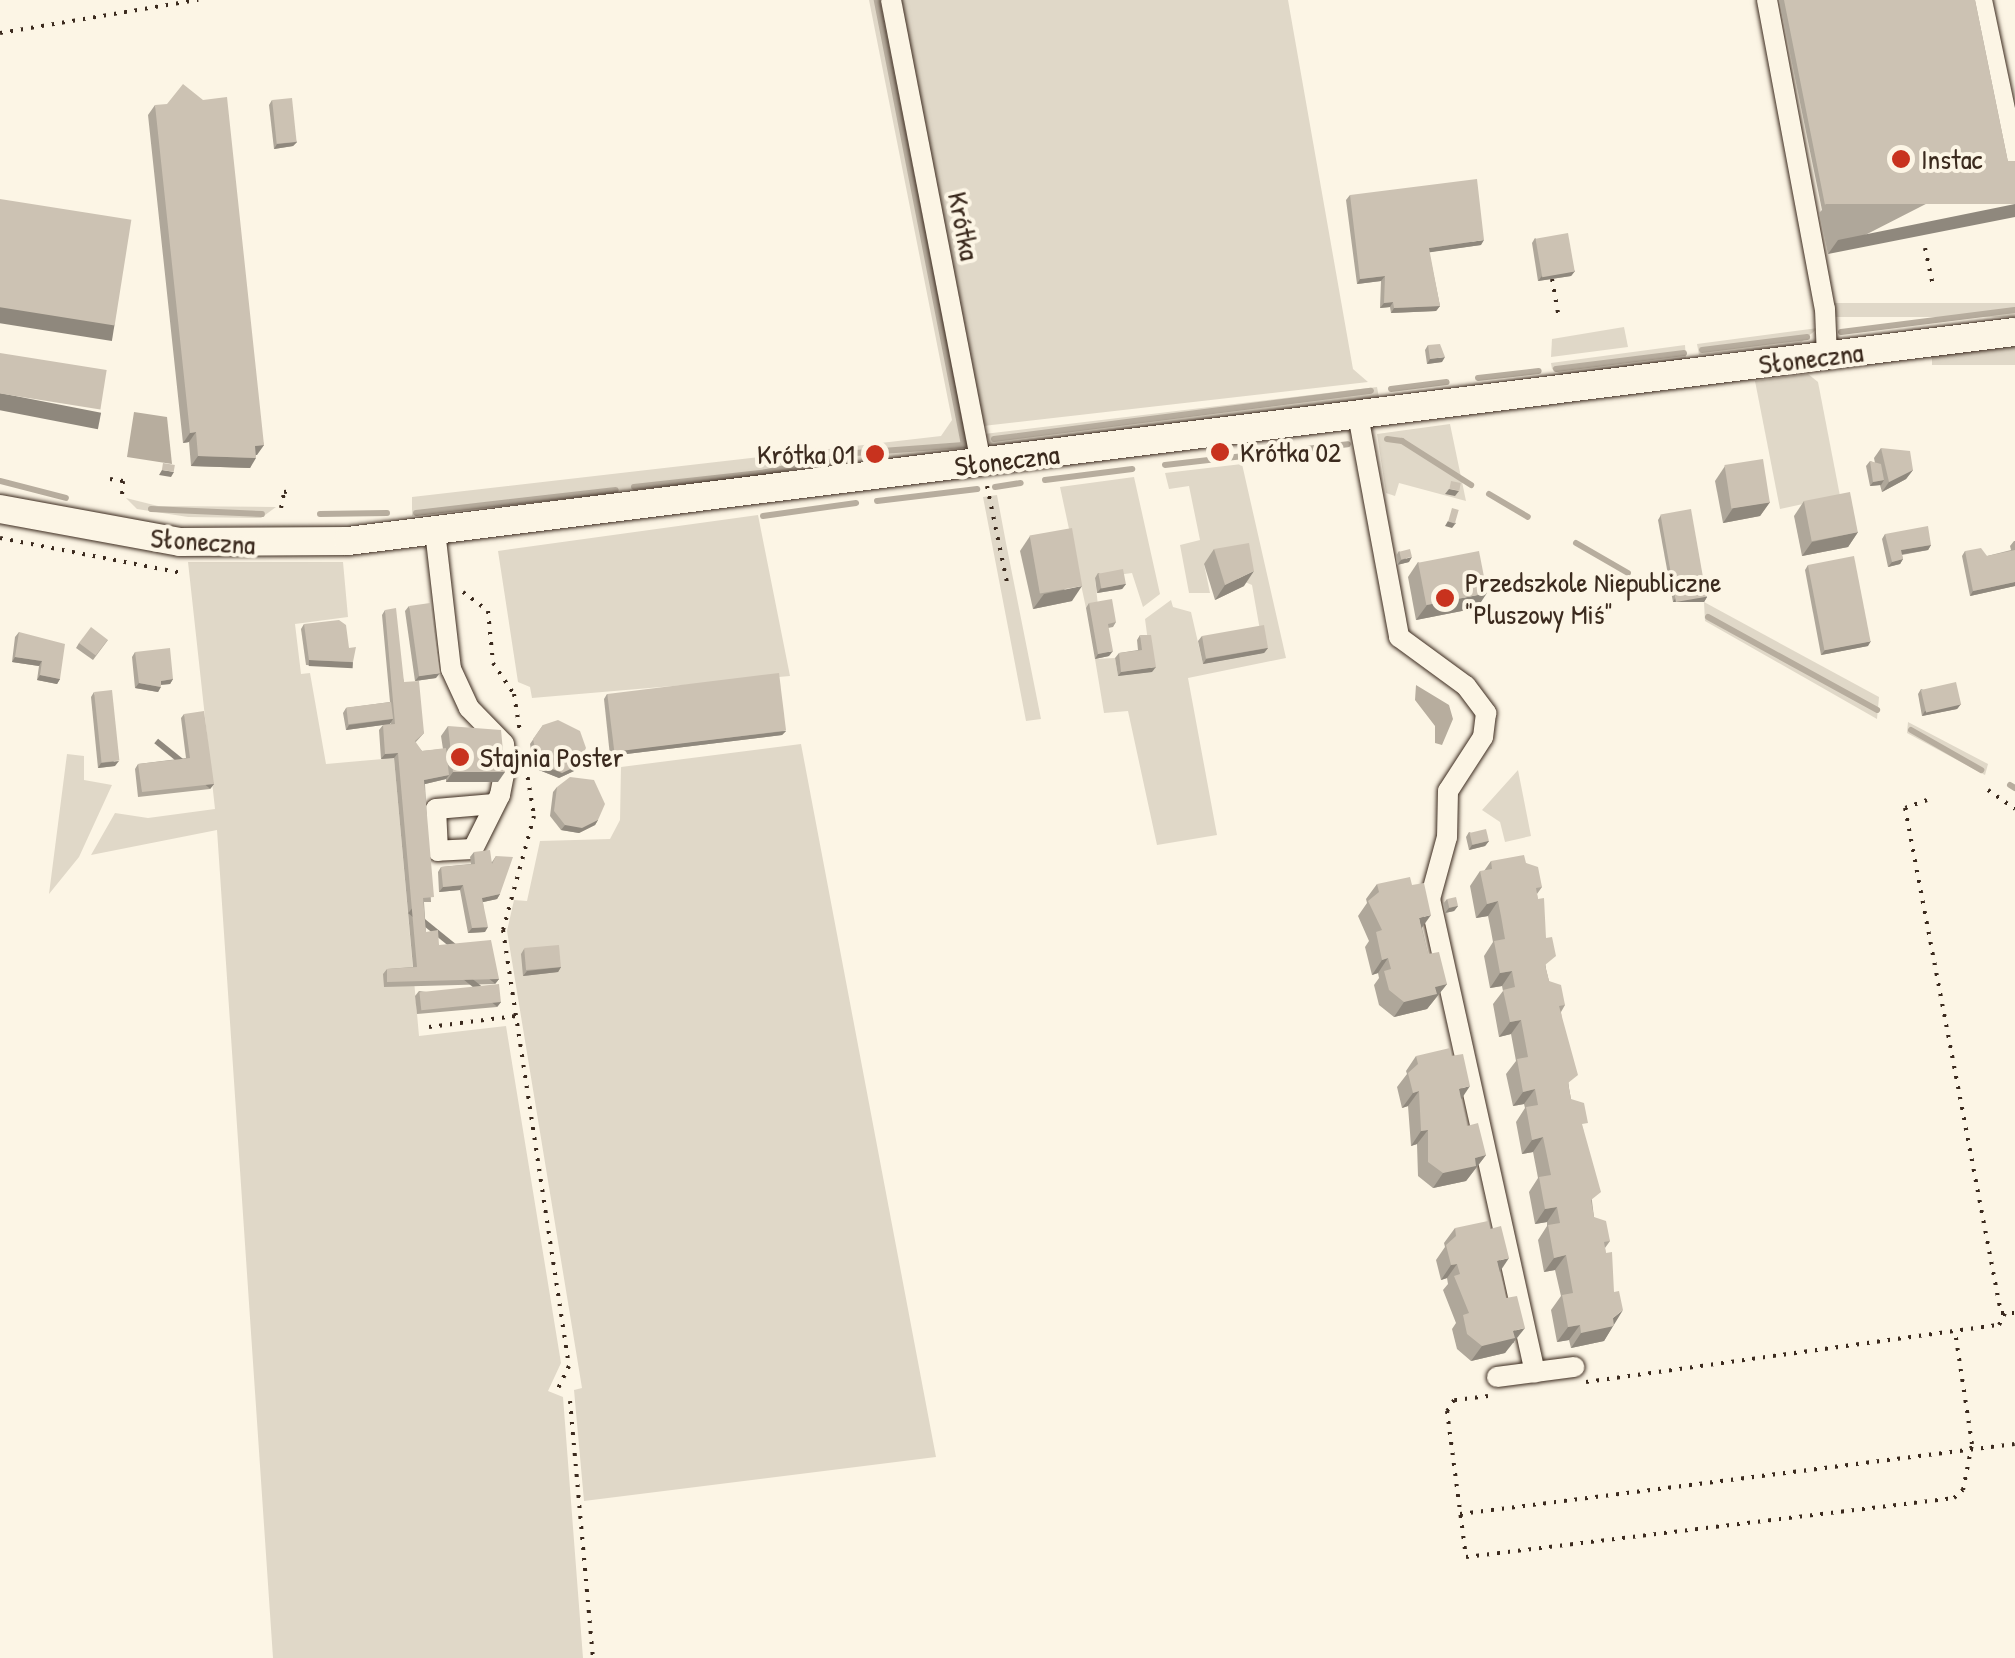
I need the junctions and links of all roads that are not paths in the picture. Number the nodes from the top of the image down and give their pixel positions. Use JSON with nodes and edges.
{"nodes":[{"id":1,"x":891,"y":0,"type":"edge"},
{"id":2,"x":1766,"y":0,"type":"edge"},
{"id":3,"x":1982,"y":0,"type":"edge"},
{"id":4,"x":2015,"y":157,"type":"edge"},
{"id":5,"x":2015,"y":332,"type":"edge"},
{"id":6,"x":1826,"y":357,"type":"junction"},
{"id":7,"x":1358,"y":415,"type":"junction"},
{"id":8,"x":983,"y":470,"type":"junction"},
{"id":9,"x":0,"y":508,"type":"edge"},
{"id":10,"x":434,"y":531,"type":"junction"},
{"id":11,"x":494,"y":804,"type":"dead end"},
{"id":12,"x":1535,"y":1372,"type":"junction"},
{"id":13,"x":1572,"y":1376,"type":"road end"},
{"id":14,"x":1495,"y":1386,"type":"road end"}],
"edges":[{"from":1,"to":8,"type":"street","name":"Krótka"},
{"from":2,"to":6,"type":"street"},
{"from":3,"to":4,"type":"street"},
{"from":5,"to":6,"type":"main road","name":"Słoneczna"},
{"from":6,"to":7,"type":"main road","name":"Słoneczna"},
{"from":7,"to":8,"type":"main road","name":"Słoneczna"},
{"from":7,"to":12,"type":"street"},
{"from":8,"to":10,"type":"main road","name":"Słoneczna"},
{"from":9,"to":10,"type":"main road","name":"Słoneczna"},
{"from":10,"to":11,"type":"street"},
{"from":12,"to":13,"type":"street"},
{"from":12,"to":14,"type":"street"}]}
